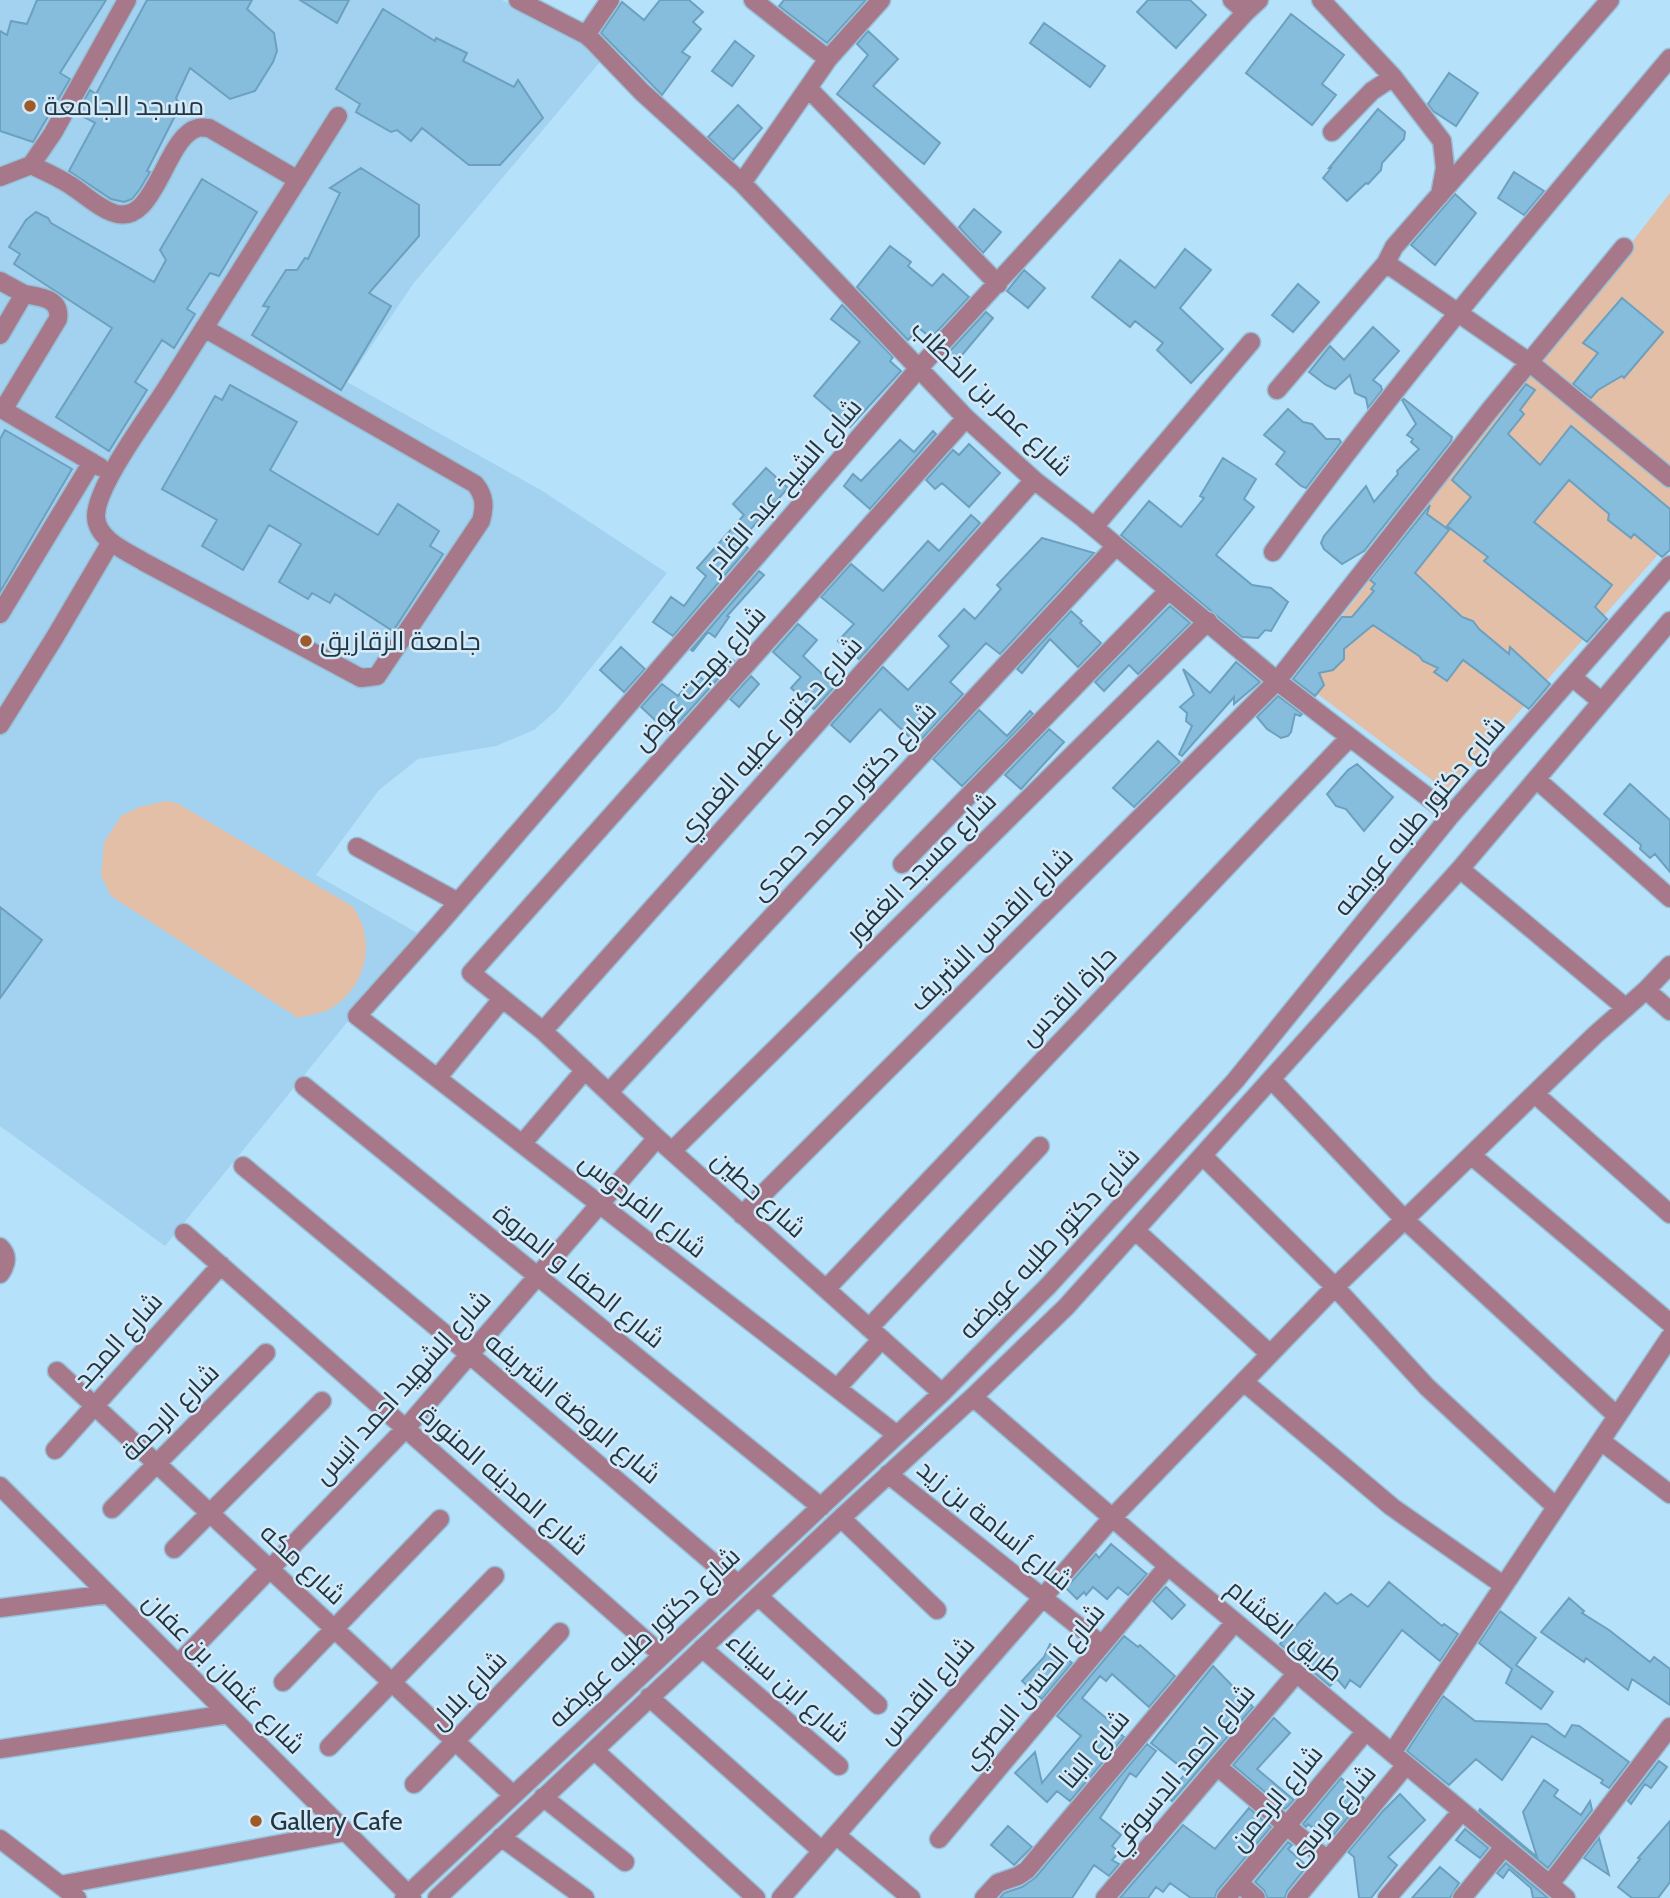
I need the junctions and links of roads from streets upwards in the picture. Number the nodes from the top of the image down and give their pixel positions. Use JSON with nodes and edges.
{"nodes":[{"id":1,"x":127,"y":0,"type":"edge"},
{"id":2,"x":518,"y":0,"type":"edge"},
{"id":3,"x":610,"y":0,"type":"edge"},
{"id":4,"x":753,"y":0,"type":"edge"},
{"id":5,"x":881,"y":0,"type":"edge"},
{"id":6,"x":1232,"y":0,"type":"edge"},
{"id":7,"x":1321,"y":0,"type":"edge"},
{"id":8,"x":1611,"y":0,"type":"edge"},
{"id":9,"x":1253,"y":6,"type":"edge"},
{"id":10,"x":586,"y":35,"type":"junction"},
{"id":11,"x":1670,"y":58,"type":"edge"},
{"id":12,"x":828,"y":59,"type":"junction"},
{"id":13,"x":1393,"y":77,"type":"junction"},
{"id":14,"x":808,"y":88,"type":"junction"},
{"id":15,"x":338,"y":117,"type":"dead end"},
{"id":16,"x":1332,"y":132,"type":"dead end"},
{"id":17,"x":31,"y":164,"type":"junction"},
{"id":18,"x":0,"y":177,"type":"edge"},
{"id":19,"x":298,"y":180,"type":"junction"},
{"id":20,"x":742,"y":183,"type":"junction"},
{"id":21,"x":1440,"y":195,"type":"junction"},
{"id":22,"x":1624,"y":247,"type":"dead end"},
{"id":23,"x":1386,"y":263,"type":"junction"},
{"id":24,"x":0,"y":281,"type":"edge"},
{"id":25,"x":998,"y":284,"type":"junction"},
{"id":26,"x":24,"y":294,"type":"junction"},
{"id":27,"x":1457,"y":313,"type":"junction"},
{"id":28,"x":204,"y":328,"type":"junction"},
{"id":29,"x":0,"y":335,"type":"edge"},
{"id":30,"x":1251,"y":342,"type":"dead end"},
{"id":31,"x":1529,"y":362,"type":"junction"},
{"id":32,"x":919,"y":368,"type":"junction"},
{"id":33,"x":1277,"y":390,"type":"dead end"},
{"id":34,"x":1,"y":409,"type":"edge"},
{"id":35,"x":966,"y":418,"type":"junction"},
{"id":36,"x":92,"y":462,"type":"junction"},
{"id":37,"x":112,"y":474,"type":"junction"},
{"id":38,"x":1670,"y":478,"type":"edge"},
{"id":39,"x":1034,"y":480,"type":"junction"},
{"id":40,"x":1094,"y":527,"type":"junction"},
{"id":41,"x":111,"y":542,"type":"junction"},
{"id":42,"x":1116,"y":546,"type":"junction"},
{"id":43,"x":1273,"y":552,"type":"dead end"},
{"id":44,"x":1670,"y":565,"type":"edge"},
{"id":45,"x":1170,"y":590,"type":"junction"},
{"id":46,"x":0,"y":614,"type":"edge"},
{"id":47,"x":1208,"y":621,"type":"junction"},
{"id":48,"x":1670,"y":621,"type":"edge"},
{"id":49,"x":1572,"y":677,"type":"junction"},
{"id":50,"x":1277,"y":681,"type":"junction"},
{"id":51,"x":1601,"y":701,"type":"junction"},
{"id":52,"x":0,"y":725,"type":"edge"},
{"id":53,"x":1349,"y":738,"type":"junction"},
{"id":54,"x":1536,"y":779,"type":"junction"},
{"id":55,"x":1451,"y":816,"type":"junction"},
{"id":56,"x":357,"y":848,"type":"dead end"},
{"id":57,"x":902,"y":864,"type":"dead end"},
{"id":58,"x":1460,"y":869,"type":"junction"},
{"id":59,"x":1670,"y":898,"type":"edge"},
{"id":60,"x":458,"y":902,"type":"junction"},
{"id":61,"x":1670,"y":965,"type":"edge"},
{"id":62,"x":471,"y":973,"type":"joint"},
{"id":63,"x":1646,"y":990,"type":"junction"},
{"id":64,"x":502,"y":999,"type":"junction"},
{"id":65,"x":1626,"y":1008,"type":"junction"},
{"id":66,"x":1670,"y":1011,"type":"edge"},
{"id":67,"x":358,"y":1016,"type":"joint"},
{"id":68,"x":543,"y":1031,"type":"junction"},
{"id":69,"x":585,"y":1070,"type":"junction"},
{"id":70,"x":438,"y":1077,"type":"junction"},
{"id":71,"x":1271,"y":1079,"type":"junction"},
{"id":72,"x":304,"y":1086,"type":"dead end"},
{"id":73,"x":609,"y":1092,"type":"junction"},
{"id":74,"x":1535,"y":1094,"type":"junction"},
{"id":75,"x":657,"y":1138,"type":"junction"},
{"id":76,"x":522,"y":1144,"type":"junction"},
{"id":77,"x":1040,"y":1146,"type":"dead end"},
{"id":78,"x":672,"y":1151,"type":"junction"},
{"id":79,"x":1471,"y":1155,"type":"junction"},
{"id":80,"x":1203,"y":1156,"type":"junction"},
{"id":81,"x":243,"y":1166,"type":"dead end"},
{"id":82,"x":600,"y":1204,"type":"junction"},
{"id":83,"x":1670,"y":1214,"type":"edge"},
{"id":84,"x":742,"y":1215,"type":"junction"},
{"id":85,"x":1405,"y":1220,"type":"junction"},
{"id":86,"x":1136,"y":1231,"type":"junction"},
{"id":87,"x":184,"y":1233,"type":"dead end"},
{"id":88,"x":0,"y":1247,"type":"edge"},
{"id":89,"x":221,"y":1265,"type":"junction"},
{"id":90,"x":0,"y":1274,"type":"edge"},
{"id":91,"x":537,"y":1276,"type":"junction"},
{"id":92,"x":1335,"y":1287,"type":"junction"},
{"id":93,"x":826,"y":1289,"type":"junction"},
{"id":94,"x":1670,"y":1323,"type":"edge"},
{"id":95,"x":875,"y":1333,"type":"junction"},
{"id":96,"x":1667,"y":1347,"type":"edge"},
{"id":97,"x":266,"y":1353,"type":"dead end"},
{"id":98,"x":469,"y":1354,"type":"junction"},
{"id":99,"x":1270,"y":1354,"type":"junction"},
{"id":100,"x":57,"y":1371,"type":"dead end"},
{"id":101,"x":1244,"y":1382,"type":"junction"},
{"id":102,"x":836,"y":1388,"type":"junction"},
{"id":103,"x":942,"y":1393,"type":"junction"},
{"id":104,"x":973,"y":1397,"type":"junction"},
{"id":105,"x":322,"y":1401,"type":"dead end"},
{"id":106,"x":95,"y":1406,"type":"junction"},
{"id":107,"x":1617,"y":1416,"type":"junction"},
{"id":108,"x":405,"y":1428,"type":"junction"},
{"id":109,"x":897,"y":1435,"type":"junction"},
{"id":110,"x":1601,"y":1441,"type":"junction"},
{"id":111,"x":55,"y":1450,"type":"dead end"},
{"id":112,"x":157,"y":1464,"type":"junction"},
{"id":113,"x":888,"y":1474,"type":"junction"},
{"id":114,"x":0,"y":1486,"type":"edge"},
{"id":115,"x":1670,"y":1494,"type":"edge"},
{"id":116,"x":821,"y":1507,"type":"junction"},
{"id":117,"x":1556,"y":1507,"type":"junction"},
{"id":118,"x":112,"y":1508,"type":"dead end"},
{"id":119,"x":210,"y":1513,"type":"junction"},
{"id":120,"x":841,"y":1518,"type":"junction"},
{"id":121,"x":1112,"y":1518,"type":"junction"},
{"id":122,"x":440,"y":1519,"type":"dead end"},
{"id":123,"x":174,"y":1549,"type":"dead end"},
{"id":124,"x":1168,"y":1566,"type":"junction"},
{"id":125,"x":270,"y":1569,"type":"junction"},
{"id":126,"x":495,"y":1576,"type":"dead end"},
{"id":127,"x":738,"y":1584,"type":"junction"},
{"id":128,"x":1503,"y":1585,"type":"junction"},
{"id":129,"x":108,"y":1594,"type":"junction"},
{"id":130,"x":758,"y":1596,"type":"junction"},
{"id":131,"x":1042,"y":1597,"type":"junction"},
{"id":132,"x":0,"y":1608,"type":"edge"},
{"id":133,"x":937,"y":1610,"type":"dead end"},
{"id":134,"x":1235,"y":1622,"type":"junction"},
{"id":135,"x":334,"y":1629,"type":"junction"},
{"id":136,"x":560,"y":1632,"type":"dead end"},
{"id":137,"x":1102,"y":1645,"type":"junction"},
{"id":138,"x":702,"y":1648,"type":"junction"},
{"id":139,"x":662,"y":1655,"type":"junction"},
{"id":140,"x":178,"y":1664,"type":"junction"},
{"id":141,"x":1297,"y":1674,"type":"junction"},
{"id":142,"x":283,"y":1682,"type":"dead end"},
{"id":143,"x":392,"y":1682,"type":"junction"},
{"id":144,"x":649,"y":1697,"type":"junction"},
{"id":145,"x":878,"y":1705,"type":"dead end"},
{"id":146,"x":228,"y":1714,"type":"junction"},
{"id":147,"x":1670,"y":1727,"type":"edge"},
{"id":148,"x":1366,"y":1731,"type":"junction"},
{"id":149,"x":455,"y":1741,"type":"junction"},
{"id":150,"x":329,"y":1746,"type":"dead end"},
{"id":151,"x":0,"y":1749,"type":"edge"},
{"id":152,"x":594,"y":1750,"type":"junction"},
{"id":153,"x":1399,"y":1759,"type":"junction"},
{"id":154,"x":839,"y":1766,"type":"dead end"},
{"id":155,"x":1217,"y":1766,"type":"junction"},
{"id":156,"x":414,"y":1784,"type":"dead end"},
{"id":157,"x":513,"y":1795,"type":"junction"},
{"id":158,"x":543,"y":1797,"type":"junction"},
{"id":159,"x":1462,"y":1811,"type":"junction"},
{"id":160,"x":1287,"y":1825,"type":"junction"},
{"id":161,"x":345,"y":1832,"type":"junction"},
{"id":162,"x":836,"y":1835,"type":"junction"},
{"id":163,"x":501,"y":1837,"type":"junction"},
{"id":164,"x":0,"y":1839,"type":"edge"},
{"id":165,"x":939,"y":1839,"type":"dead end"},
{"id":166,"x":1504,"y":1847,"type":"junction"},
{"id":167,"x":822,"y":1851,"type":"junction"},
{"id":168,"x":1328,"y":1860,"type":"junction"},
{"id":169,"x":625,"y":1862,"type":"dead end"},
{"id":170,"x":1239,"y":1883,"type":"junction"},
{"id":171,"x":1550,"y":1884,"type":"junction"},
{"id":172,"x":60,"y":1885,"type":"junction"},
{"id":173,"x":408,"y":1897,"type":"edge"},
{"id":174,"x":77,"y":1898,"type":"edge"},
{"id":175,"x":437,"y":1898,"type":"edge"},
{"id":176,"x":584,"y":1898,"type":"edge"},
{"id":177,"x":756,"y":1898,"type":"edge"},
{"id":178,"x":781,"y":1898,"type":"edge"},
{"id":179,"x":911,"y":1898,"type":"edge"},
{"id":180,"x":984,"y":1898,"type":"edge"},
{"id":181,"x":1105,"y":1898,"type":"edge"},
{"id":182,"x":1226,"y":1898,"type":"edge"},
{"id":183,"x":1256,"y":1898,"type":"edge"},
{"id":184,"x":1296,"y":1898,"type":"edge"},
{"id":185,"x":1387,"y":1898,"type":"edge"},
{"id":186,"x":1462,"y":1898,"type":"edge"},
{"id":187,"x":1566,"y":1898,"type":"edge"}],
"edges":[{"from":1,"to":17,"type":"street"},
{"from":2,"to":10,"type":"street","name":"شارع عمر بن الخطاب"},
{"from":3,"to":10,"type":"street"},
{"from":4,"to":12,"type":"street"},
{"from":5,"to":12,"type":"street"},
{"from":6,"to":9,"type":"street"},
{"from":7,"to":13,"type":"street"},
{"from":8,"to":21,"type":"street"},
{"from":9,"to":25,"type":"street","name":"شارع الشيخ عبد القادر"},
{"from":10,"to":20,"type":"street","name":"شارع عمر بن الخطاب"},
{"from":11,"to":27,"type":"street"},
{"from":12,"to":14,"type":"street"},
{"from":13,"to":16,"type":"street"},
{"from":13,"to":21,"type":"street"},
{"from":14,"to":20,"type":"street"},
{"from":14,"to":25,"type":"street"},
{"from":15,"to":19,"type":"street"},
{"from":17,"to":18,"type":"street"},
{"from":17,"to":19,"type":"street"},
{"from":19,"to":28,"type":"street"},
{"from":20,"to":32,"type":"street","name":"شارع عمر بن الخطاب"},
{"from":21,"to":23,"type":"street"},
{"from":22,"to":31,"type":"street","name":"شارع القدس الشريف"},
{"from":23,"to":27,"type":"street"},
{"from":23,"to":33,"type":"street"},
{"from":24,"to":26,"type":"street"},
{"from":25,"to":32,"type":"street","name":"شارع الشيخ عبد القادر"},
{"from":26,"to":29,"type":"street"},
{"from":26,"to":34,"type":"street"},
{"from":27,"to":31,"type":"street"},
{"from":27,"to":43,"type":"street"},
{"from":28,"to":37,"type":"street"},
{"from":28,"to":41,"type":"street"},
{"from":30,"to":40,"type":"street"},
{"from":31,"to":38,"type":"street"},
{"from":31,"to":50,"type":"street","name":"شارع القدس الشريف"},
{"from":32,"to":35,"type":"street","name":"شارع عمر بن الخطاب"},
{"from":32,"to":60,"type":"street","name":"شارع الشيخ عبد القادر"},
{"from":34,"to":36,"type":"street"},
{"from":35,"to":39,"type":"street","name":"شارع عمر بن الخطاب"},
{"from":35,"to":62,"type":"street","name":"شارع بهجت عوض"},
{"from":36,"to":37,"type":"street"},
{"from":36,"to":46,"type":"street"},
{"from":37,"to":41,"type":"street"},
{"from":39,"to":40,"type":"street","name":"شارع عمر بن الخطاب"},
{"from":39,"to":68,"type":"street","name":"شارع دكتور عطيه الغمري"},
{"from":40,"to":42,"type":"street","name":"شارع عمر بن الخطاب"},
{"from":41,"to":52,"type":"street"},
{"from":42,"to":45,"type":"street","name":"شارع عمر بن الخطاب"},
{"from":42,"to":73,"type":"street","name":"شارع دكتور محمد حمدى"},
{"from":44,"to":49,"type":"street","name":"شارع دكتور طلبه عويضه"},
{"from":45,"to":47,"type":"street","name":"شارع عمر بن الخطاب"},
{"from":45,"to":57,"type":"street"},
{"from":47,"to":50,"type":"street","name":"شارع عمر بن الخطاب"},
{"from":47,"to":78,"type":"street","name":"شارع مسجد الغفور"},
{"from":48,"to":51,"type":"street","name":"شارع دكتور طلبه عويضه"},
{"from":49,"to":51,"type":"street"},
{"from":49,"to":55,"type":"street","name":"شارع دكتور طلبه عويضه"},
{"from":50,"to":53,"type":"street","name":"شارع عمر بن الخطاب"},
{"from":50,"to":84,"type":"street","name":"شارع القدس الشريف"},
{"from":51,"to":54,"type":"street","name":"شارع دكتور طلبه عويضه"},
{"from":53,"to":55,"type":"street","name":"شارع عمر بن الخطاب"},
{"from":53,"to":93,"type":"street","name":"حارة القدس"},
{"from":54,"to":58,"type":"street","name":"شارع دكتور طلبه عويضه"},
{"from":54,"to":59,"type":"street"},
{"from":55,"to":103,"type":"street","name":"شارع دكتور طلبه عويضه"},
{"from":56,"to":60,"type":"street"},
{"from":58,"to":65,"type":"street"},
{"from":58,"to":71,"type":"street","name":"شارع دكتور طلبه عويضه"},
{"from":60,"to":67,"type":"street","name":"شارع الشيخ عبد القادر"},
{"from":61,"to":63,"type":"street","name":"شارع القدس"},
{"from":62,"to":64,"type":"street","name":"شارع حطين"},
{"from":63,"to":65,"type":"street","name":"شارع القدس"},
{"from":63,"to":66,"type":"street"},
{"from":64,"to":68,"type":"street","name":"شارع حطين"},
{"from":64,"to":70,"type":"street"},
{"from":65,"to":74,"type":"street","name":"شارع القدس"},
{"from":67,"to":70,"type":"street","name":"شارع الفردوس"},
{"from":68,"to":69,"type":"street","name":"شارع حطين"},
{"from":69,"to":73,"type":"street","name":"شارع حطين"},
{"from":69,"to":76,"type":"street"},
{"from":70,"to":76,"type":"street","name":"شارع الفردوس"},
{"from":71,"to":80,"type":"street","name":"شارع دكتور طلبه عويضه"},
{"from":71,"to":85,"type":"street"},
{"from":72,"to":91,"type":"street","name":"شارع الصفا و المروة"},
{"from":73,"to":75,"type":"street","name":"شارع حطين"},
{"from":74,"to":79,"type":"street","name":"شارع القدس"},
{"from":74,"to":83,"type":"street"},
{"from":75,"to":78,"type":"street","name":"شارع حطين"},
{"from":75,"to":82,"type":"street","name":"شارع الشهيد احمد انيس"},
{"from":76,"to":82,"type":"street","name":"شارع الفردوس"},
{"from":77,"to":95,"type":"street"},
{"from":78,"to":84,"type":"street","name":"شارع حطين"},
{"from":79,"to":85,"type":"street","name":"شارع القدس"},
{"from":79,"to":94,"type":"street"},
{"from":80,"to":86,"type":"street","name":"شارع دكتور طلبه عويضه"},
{"from":80,"to":92,"type":"street"},
{"from":81,"to":98,"type":"street","name":"شارع الروضة الشريفه"},
{"from":82,"to":91,"type":"street","name":"شارع الشهيد احمد انيس"},
{"from":82,"to":102,"type":"street","name":"شارع الفردوس"},
{"from":84,"to":93,"type":"street","name":"شارع حطين"},
{"from":85,"to":92,"type":"street","name":"شارع القدس"},
{"from":85,"to":107,"type":"street"},
{"from":86,"to":99,"type":"street"},
{"from":86,"to":104,"type":"street","name":"شارع دكتور طلبه عويضه"},
{"from":87,"to":89,"type":"street","name":"شارع المدينه المنورة"},
{"from":88,"to":90,"type":"street"},
{"from":89,"to":106,"type":"street","name":"شارع المجد"},
{"from":89,"to":108,"type":"street","name":"شارع المدينه المنورة"},
{"from":91,"to":98,"type":"street","name":"شارع الشهيد احمد انيس"},
{"from":91,"to":116,"type":"street","name":"شارع الصفا و المروة"},
{"from":92,"to":99,"type":"street","name":"شارع القدس"},
{"from":92,"to":117,"type":"street"},
{"from":93,"to":95,"type":"street","name":"شارع حطين"},
{"from":95,"to":102,"type":"street"},
{"from":95,"to":103,"type":"street","name":"شارع حطين"},
{"from":96,"to":107,"type":"street","name":"شارع مرسى"},
{"from":97,"to":112,"type":"street","name":"شارع الرحمة"},
{"from":98,"to":108,"type":"street","name":"شارع الشهيد احمد انيس"},
{"from":98,"to":127,"type":"street","name":"شارع الروضة الشريفه"},
{"from":99,"to":101,"type":"street","name":"شارع القدس"},
{"from":100,"to":106,"type":"street","name":"شارع مكه"},
{"from":101,"to":121,"type":"street","name":"شارع القدس"},
{"from":101,"to":128,"type":"street"},
{"from":102,"to":109,"type":"street","name":"شارع الفردوس"},
{"from":103,"to":109,"type":"street","name":"شارع دكتور طلبه عويضه"},
{"from":104,"to":113,"type":"street","name":"شارع دكتور طلبه عويضه"},
{"from":104,"to":121,"type":"street","name":"طريق الغشام"},
{"from":105,"to":119,"type":"street"},
{"from":106,"to":111,"type":"street","name":"شارع المجد"},
{"from":106,"to":112,"type":"street","name":"شارع مكه"},
{"from":107,"to":110,"type":"street","name":"شارع مرسى"},
{"from":108,"to":125,"type":"street","name":"شارع الشهيد احمد انيس"},
{"from":108,"to":139,"type":"street","name":"شارع المدينه المنورة"},
{"from":109,"to":116,"type":"street","name":"شارع دكتور طلبه عويضه"},
{"from":110,"to":115,"type":"street"},
{"from":110,"to":117,"type":"street","name":"شارع مرسى"},
{"from":112,"to":118,"type":"street","name":"شارع الرحمة"},
{"from":112,"to":119,"type":"street","name":"شارع مكه"},
{"from":113,"to":120,"type":"street","name":"شارع دكتور طلبه عويضه"},
{"from":113,"to":131,"type":"street","name":"شارع أسامة بن زيد"},
{"from":114,"to":129,"type":"street","name":"شارع عثمان بن عفان"},
{"from":116,"to":127,"type":"street","name":"شارع دكتور طلبه عويضه"},
{"from":117,"to":128,"type":"street","name":"شارع مرسى"},
{"from":119,"to":123,"type":"street"},
{"from":119,"to":125,"type":"street","name":"شارع مكه"},
{"from":120,"to":130,"type":"street","name":"شارع دكتور طلبه عويضه"},
{"from":120,"to":133,"type":"street"},
{"from":121,"to":124,"type":"street","name":"طريق الغشام"},
{"from":121,"to":131,"type":"street","name":"شارع القدس"},
{"from":122,"to":135,"type":"street"},
{"from":124,"to":134,"type":"street","name":"طريق الغشام"},
{"from":124,"to":137,"type":"street","name":"شارع الحسن البصري"},
{"from":125,"to":135,"type":"street","name":"شارع مكه"},
{"from":125,"to":140,"type":"street","name":"شارع الشهيد احمد انيس"},
{"from":126,"to":143,"type":"street"},
{"from":127,"to":139,"type":"street","name":"شارع دكتور طلبه عويضه"},
{"from":128,"to":153,"type":"street","name":"شارع مرسى"},
{"from":129,"to":132,"type":"street"},
{"from":129,"to":140,"type":"street","name":"شارع عثمان بن عفان"},
{"from":130,"to":138,"type":"street","name":"شارع دكتور طلبه عويضه"},
{"from":130,"to":145,"type":"street"},
{"from":131,"to":137,"type":"street","name":"شارع أسامة بن زيد"},
{"from":131,"to":162,"type":"street","name":"شارع القدس"},
{"from":134,"to":141,"type":"street","name":"طريق الغشام"},
{"from":134,"to":180,"type":"street","name":"شارع البنا"},
{"from":135,"to":142,"type":"street"},
{"from":135,"to":143,"type":"street","name":"شارع مكه"},
{"from":136,"to":149,"type":"street","name":"شارع بلال"},
{"from":137,"to":165,"type":"street","name":"شارع الحسن البصري"},
{"from":138,"to":144,"type":"street","name":"شارع دكتور طلبه عويضه"},
{"from":138,"to":154,"type":"street","name":"شارع ابن سيناء"},
{"from":139,"to":157,"type":"street","name":"شارع دكتور طلبه عويضه"},
{"from":140,"to":146,"type":"street","name":"شارع عثمان بن عفان"},
{"from":141,"to":148,"type":"street","name":"طريق الغشام"},
{"from":141,"to":155,"type":"street","name":"شارع احمد الدسوقي"},
{"from":143,"to":149,"type":"street","name":"شارع مكه"},
{"from":143,"to":150,"type":"street"},
{"from":144,"to":152,"type":"street","name":"شارع دكتور طلبه عويضه"},
{"from":144,"to":167,"type":"street"},
{"from":146,"to":151,"type":"street"},
{"from":146,"to":161,"type":"street","name":"شارع عثمان بن عفان"},
{"from":147,"to":171,"type":"street"},
{"from":148,"to":153,"type":"street","name":"طريق الغشام"},
{"from":148,"to":160,"type":"street","name":"شارع الرحمن"},
{"from":149,"to":156,"type":"street","name":"شارع بلال"},
{"from":149,"to":157,"type":"street","name":"شارع مكه"},
{"from":152,"to":158,"type":"street","name":"شارع دكتور طلبه عويضه"},
{"from":152,"to":177,"type":"street"},
{"from":153,"to":159,"type":"street","name":"طريق الغشام"},
{"from":153,"to":168,"type":"street","name":"شارع مرسى"},
{"from":155,"to":160,"type":"street"},
{"from":155,"to":181,"type":"street","name":"شارع احمد الدسوقي"},
{"from":157,"to":173,"type":"street","name":"شارع دكتور طلبه عويضه"},
{"from":158,"to":163,"type":"street","name":"شارع دكتور طلبه عويضه"},
{"from":158,"to":169,"type":"street"},
{"from":159,"to":166,"type":"street","name":"طريق الغشام"},
{"from":159,"to":185,"type":"street"},
{"from":160,"to":168,"type":"street"},
{"from":160,"to":170,"type":"street","name":"شارع الرحمن"},
{"from":161,"to":172,"type":"street"},
{"from":161,"to":173,"type":"street","name":"شارع عثمان بن عفان"},
{"from":162,"to":167,"type":"street","name":"شارع القدس"},
{"from":162,"to":179,"type":"street"},
{"from":163,"to":175,"type":"street","name":"شارع دكتور طلبه عويضه"},
{"from":163,"to":176,"type":"street"},
{"from":164,"to":172,"type":"street"},
{"from":166,"to":171,"type":"street","name":"طريق الغشام"},
{"from":166,"to":186,"type":"street"},
{"from":167,"to":178,"type":"street","name":"شارع القدس"},
{"from":168,"to":184,"type":"street","name":"شارع مرسى"},
{"from":170,"to":182,"type":"street","name":"شارع الرحمن"},
{"from":170,"to":183,"type":"street"},
{"from":171,"to":187,"type":"street","name":"طريق الغشام"},
{"from":172,"to":174,"type":"street"}]}
